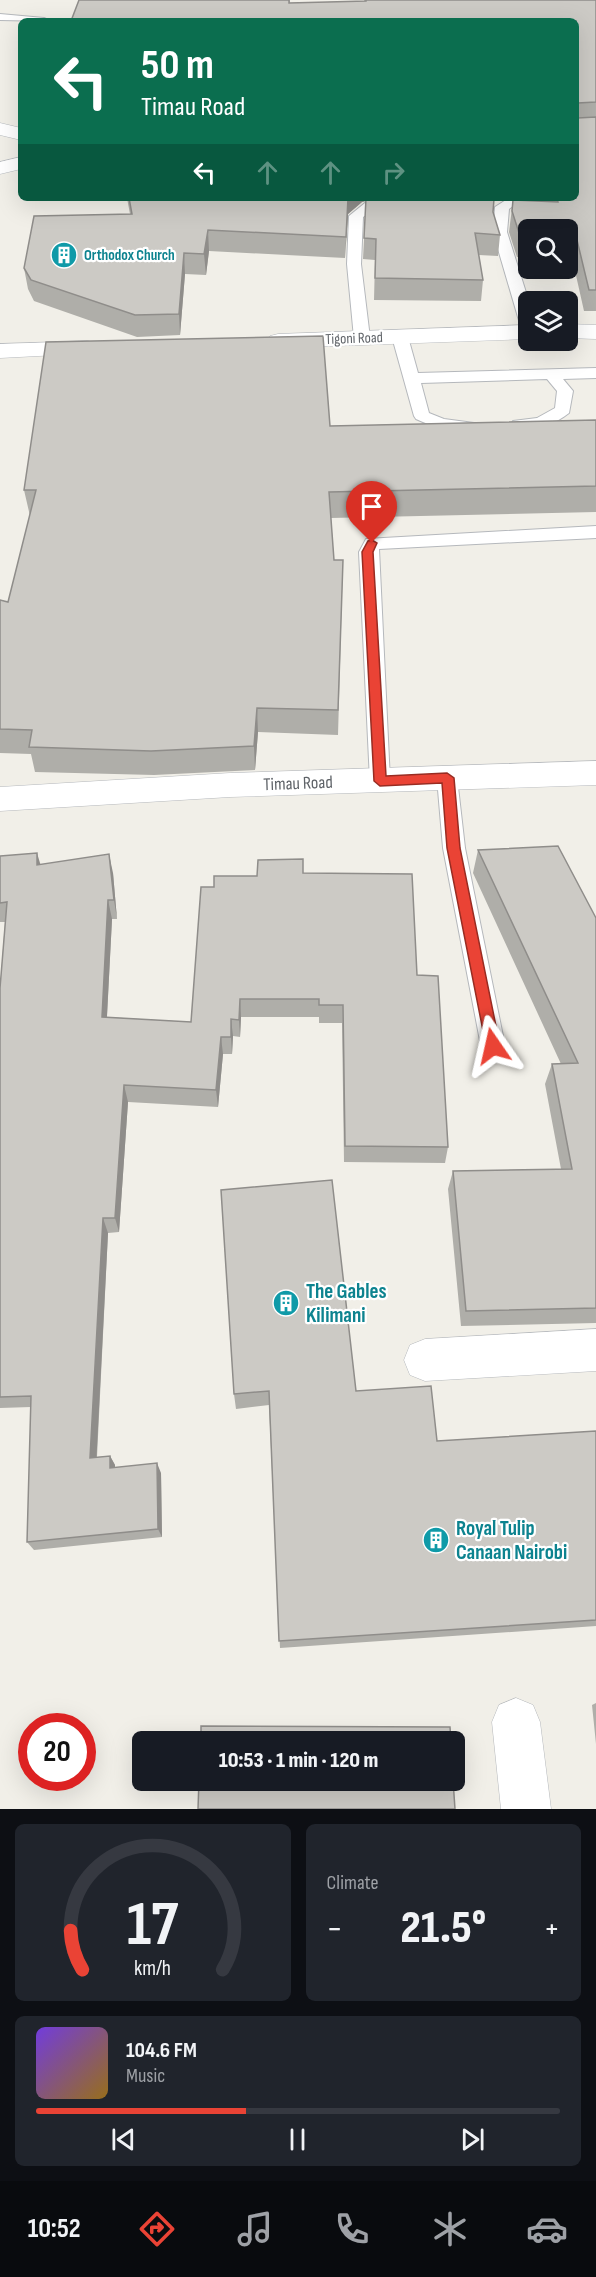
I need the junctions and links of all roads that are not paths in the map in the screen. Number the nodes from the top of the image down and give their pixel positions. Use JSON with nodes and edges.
{"nodes":[{"id":1,"x":0,"y":17,"type":"edge"},
{"id":2,"x":18,"y":19,"type":"edge"},
{"id":3,"x":0,"y":129,"type":"edge"},
{"id":4,"x":18,"y":133,"type":"edge"},
{"id":5,"x":0,"y":141,"type":"edge"},
{"id":6,"x":18,"y":141,"type":"edge"},
{"id":7,"x":18,"y":156,"type":"edge"},
{"id":8,"x":0,"y":157,"type":"edge"},
{"id":9,"x":18,"y":164,"type":"edge"},
{"id":10,"x":0,"y":168,"type":"edge"},
{"id":11,"x":383,"y":201,"type":"edge"},
{"id":12,"x":552,"y":204,"type":"edge"},
{"id":13,"x":518,"y":291,"type":"edge"},
{"id":14,"x":578,"y":331,"type":"edge"},
{"id":15,"x":518,"y":332,"type":"edge"},
{"id":16,"x":596,"y":332,"type":"edge"},
{"id":17,"x":400,"y":337,"type":"junction"},
{"id":18,"x":362,"y":338,"type":"junction"},
{"id":19,"x":257,"y":342,"type":"edge"},
{"id":20,"x":105,"y":347,"type":"edge"},
{"id":21,"x":0,"y":351,"type":"edge"},
{"id":22,"x":550,"y":373,"type":"junction"},
{"id":23,"x":596,"y":373,"type":"edge"},
{"id":24,"x":411,"y":378,"type":"junction"},
{"id":25,"x":507,"y":425,"type":"edge"},
{"id":26,"x":485,"y":426,"type":"edge"},
{"id":27,"x":596,"y":532,"type":"edge"},
{"id":28,"x":596,"y":773,"type":"edge"},
{"id":29,"x":447,"y":778,"type":"junction"},
{"id":30,"x":380,"y":781,"type":"junction"},
{"id":31,"x":0,"y":799,"type":"edge"},
{"id":32,"x":493,"y":1046,"type":"dead end"},
{"id":33,"x":596,"y":1350,"type":"edge"},
{"id":34,"x":425,"y":1359,"type":"dead end"},
{"id":35,"x":516,"y":1722,"type":"dead end"},
{"id":36,"x":526,"y":1809,"type":"edge"}],
"edges":[{"from":1,"to":2,"type":"lane"},
{"from":3,"to":4,"type":"street"},
{"from":5,"to":6,"type":"street"},
{"from":7,"to":8,"type":"street"},
{"from":9,"to":10,"type":"street"},
{"from":11,"to":18,"type":"lane"},
{"from":12,"to":13,"type":"lane"},
{"from":14,"to":16,"type":"street"},
{"from":15,"to":17,"type":"street","name":"Tigoni Road"},
{"from":17,"to":18,"type":"street","name":"Tigoni Road"},
{"from":17,"to":24,"type":"lane"},
{"from":18,"to":19,"type":"street","name":"Tigoni Road"},
{"from":20,"to":21,"type":"street"},
{"from":22,"to":23,"type":"lane"},
{"from":22,"to":24,"type":"lane"},
{"from":22,"to":25,"type":"lane"},
{"from":24,"to":26,"type":"lane"},
{"from":27,"to":30,"type":"lane"},
{"from":28,"to":29,"type":"street","name":"Timau Road"},
{"from":29,"to":30,"type":"street","name":"Timau Road"},
{"from":29,"to":32,"type":"lane"},
{"from":30,"to":31,"type":"street","name":"Timau Road"},
{"from":33,"to":34,"type":"street"},
{"from":35,"to":36,"type":"street"}]}
